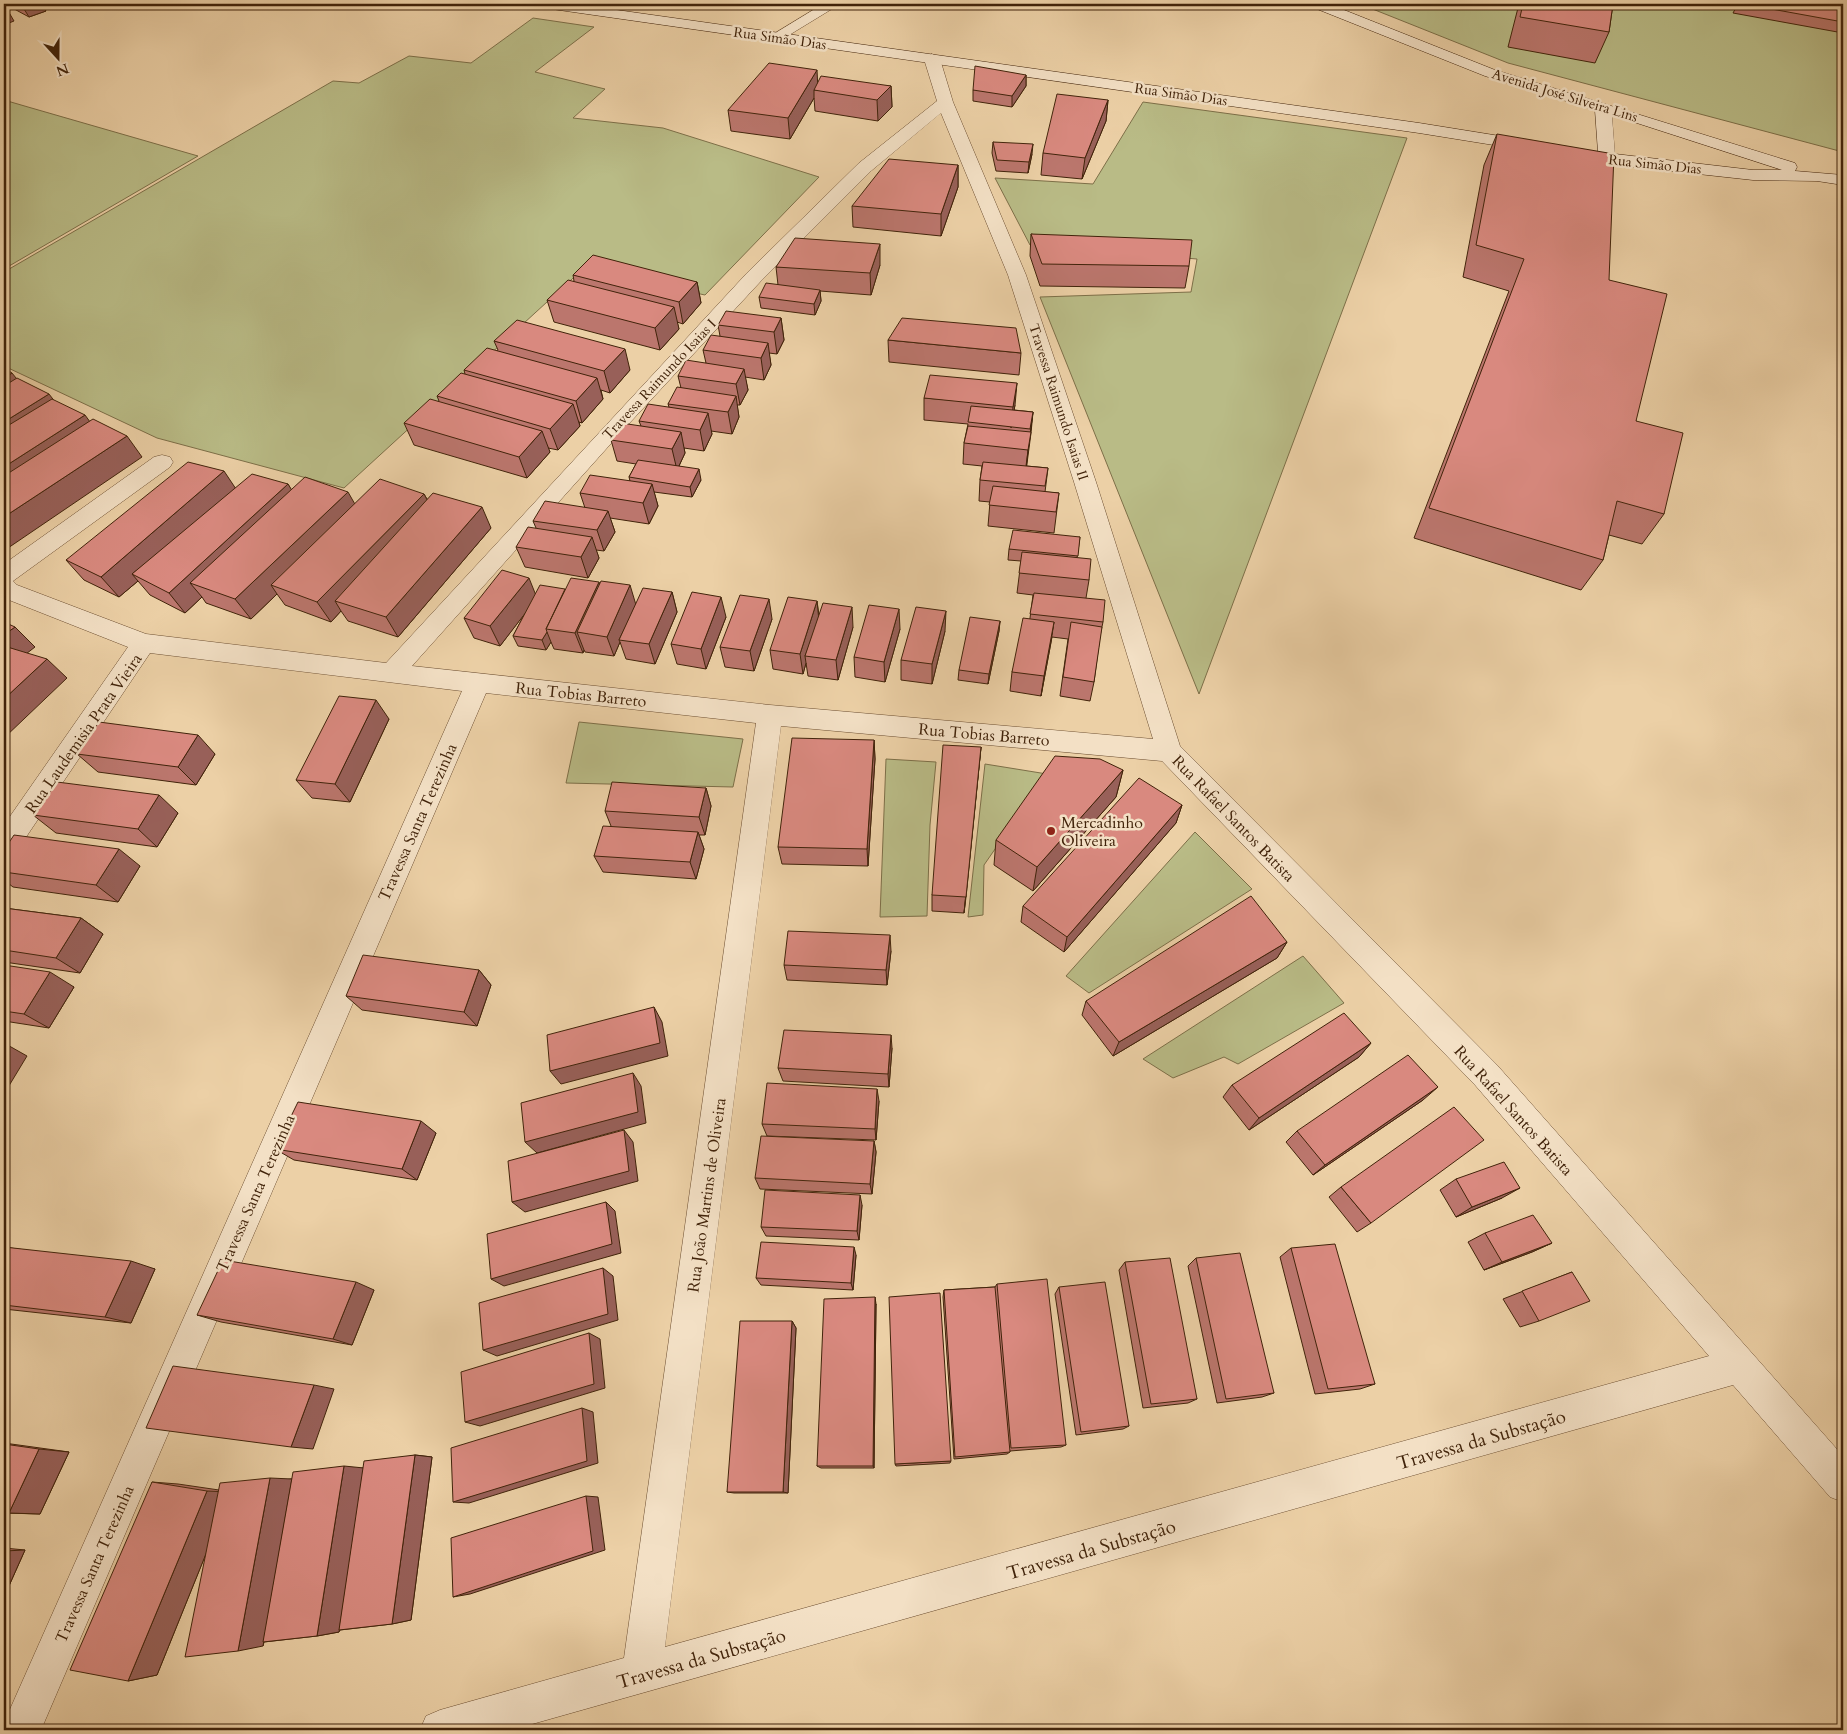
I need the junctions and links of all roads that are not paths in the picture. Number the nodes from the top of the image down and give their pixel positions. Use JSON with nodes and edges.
{"nodes":[{"id":1,"x":545,"y":4,"type":"edge"},
{"id":2,"x":834,"y":4,"type":"edge"},
{"id":3,"x":1317,"y":4,"type":"edge"},
{"id":4,"x":588,"y":7,"type":"edge"},
{"id":5,"x":776,"y":37,"type":"junction"},
{"id":6,"x":932,"y":59,"type":"junction"},
{"id":7,"x":944,"y":102,"type":"junction"},
{"id":8,"x":1603,"y":106,"type":"junction"},
{"id":9,"x":1607,"y":158,"type":"junction"},
{"id":10,"x":1817,"y":176,"type":"junction"},
{"id":11,"x":1843,"y":180,"type":"edge"},
{"id":12,"x":162,"y":462,"type":"dead end"},
{"id":13,"x":4,"y":576,"type":"edge"},
{"id":14,"x":4,"y":586,"type":"edge"},
{"id":15,"x":144,"y":643,"type":"junction"},
{"id":16,"x":391,"y":673,"type":"junction"},
{"id":17,"x":478,"y":683,"type":"junction"},
{"id":18,"x":770,"y":715,"type":"junction"},
{"id":19,"x":1169,"y":751,"type":"junction"},
{"id":20,"x":4,"y":847,"type":"edge"},
{"id":21,"x":1742,"y":1365,"type":"junction"},
{"id":22,"x":1843,"y":1484,"type":"edge"},
{"id":23,"x":642,"y":1675,"type":"junction"},
{"id":24,"x":21,"y":1730,"type":"edge"},
{"id":25,"x":440,"y":1730,"type":"edge"}],
"edges":[{"from":1,"to":4,"type":"street","name":"Rua Simão Dias"},
{"from":2,"to":5,"type":"street"},
{"from":3,"to":8,"type":"street","name":"Avenida José Silveira Lins"},
{"from":4,"to":5,"type":"street","name":"Rua Simão Dias"},
{"from":5,"to":6,"type":"street","name":"Rua Simão Dias"},
{"from":6,"to":7,"type":"street","name":"Travessa Raimundo Isaias II"},
{"from":6,"to":9,"type":"street","name":"Rua Simão Dias"},
{"from":7,"to":16,"type":"street","name":"Travessa Raimundo Isaias I"},
{"from":7,"to":19,"type":"street","name":"Travessa Raimundo Isaias II"},
{"from":8,"to":9,"type":"street"},
{"from":8,"to":10,"type":"street","name":"Avenida José Silveira Lins"},
{"from":9,"to":10,"type":"street","name":"Rua Simão Dias"},
{"from":10,"to":11,"type":"street"},
{"from":12,"to":13,"type":"street"},
{"from":14,"to":15,"type":"street","name":"Rua Tobias Barreto"},
{"from":15,"to":16,"type":"street","name":"Rua Tobias Barreto"},
{"from":15,"to":20,"type":"street","name":"Rua Laudemisia Prata Vieira"},
{"from":16,"to":17,"type":"street","name":"Rua Tobias Barreto"},
{"from":17,"to":18,"type":"street","name":"Rua Tobias Barreto"},
{"from":17,"to":24,"type":"street","name":"Travessa Santa Terezinha"},
{"from":18,"to":19,"type":"street","name":"Rua Tobias Barreto"},
{"from":18,"to":23,"type":"street","name":"Rua João Martins de Oliveira"},
{"from":19,"to":21,"type":"street","name":"Rua Rafael Santos Batista"},
{"from":21,"to":22,"type":"street","name":"Rua Rafael Santos Batista"},
{"from":21,"to":23,"type":"street","name":"Travessa da Substação"},
{"from":23,"to":25,"type":"street","name":"Travessa da Substação"}]}
